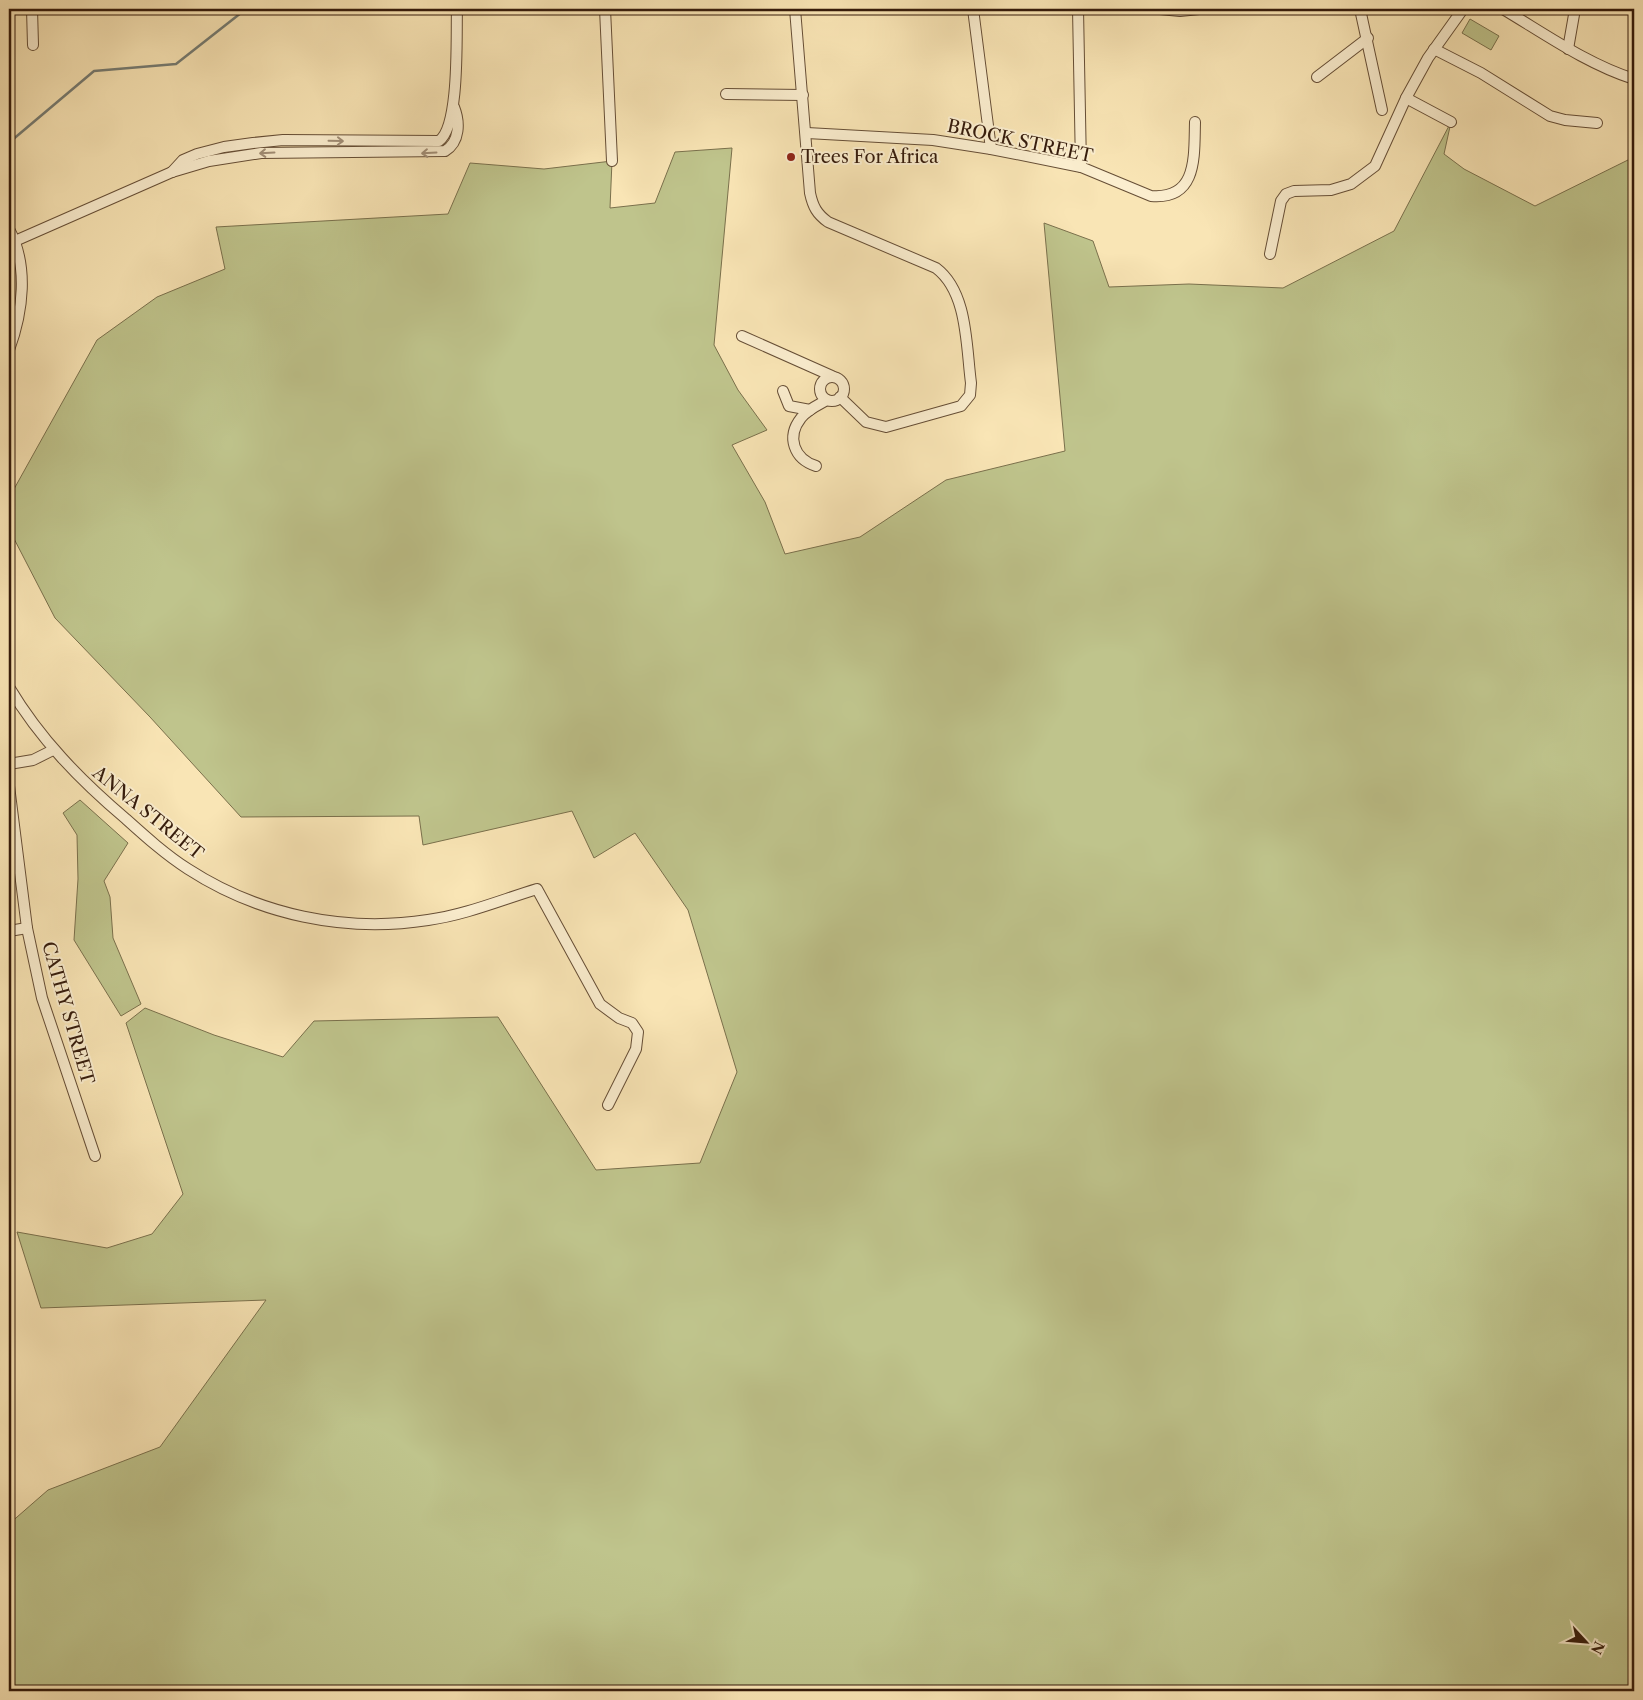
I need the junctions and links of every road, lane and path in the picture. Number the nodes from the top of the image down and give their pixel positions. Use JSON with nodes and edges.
{"nodes":[{"id":1,"x":32,"y":9,"type":"edge"},
{"id":2,"x":457,"y":9,"type":"edge"},
{"id":3,"x":605,"y":9,"type":"edge"},
{"id":4,"x":795,"y":9,"type":"edge"},
{"id":5,"x":973,"y":9,"type":"edge"},
{"id":6,"x":1078,"y":9,"type":"edge"},
{"id":7,"x":1160,"y":9,"type":"edge"},
{"id":8,"x":1199,"y":9,"type":"edge"},
{"id":9,"x":1360,"y":9,"type":"edge"},
{"id":10,"x":1463,"y":9,"type":"edge"},
{"id":11,"x":1502,"y":9,"type":"edge"},
{"id":12,"x":1575,"y":9,"type":"edge"},
{"id":13,"x":1368,"y":38,"type":"junction"},
{"id":14,"x":33,"y":45,"type":"dead end"},
{"id":15,"x":1434,"y":48,"type":"junction"},
{"id":16,"x":1568,"y":48,"type":"junction"},
{"id":17,"x":1317,"y":77,"type":"dead end"},
{"id":18,"x":1634,"y":79,"type":"edge"},
{"id":19,"x":726,"y":94,"type":"dead end"},
{"id":20,"x":802,"y":94,"type":"junction"},
{"id":21,"x":1406,"y":98,"type":"junction"},
{"id":22,"x":454,"y":107,"type":"junction"},
{"id":23,"x":1382,"y":110,"type":"dead end"},
{"id":24,"x":1195,"y":122,"type":"dead end"},
{"id":25,"x":1451,"y":122,"type":"dead end"},
{"id":26,"x":1597,"y":123,"type":"dead end"},
{"id":27,"x":807,"y":133,"type":"junction"},
{"id":28,"x":990,"y":149,"type":"junction"},
{"id":29,"x":612,"y":161,"type":"dead end"},
{"id":30,"x":1081,"y":167,"type":"junction"},
{"id":31,"x":172,"y":172,"type":"junction"},
{"id":32,"x":9,"y":229,"type":"edge"},
{"id":33,"x":16,"y":241,"type":"junction"},
{"id":34,"x":1270,"y":254,"type":"dead end"},
{"id":35,"x":742,"y":336,"type":"dead end"},
{"id":36,"x":9,"y":350,"type":"edge"},
{"id":37,"x":832,"y":376,"type":"junction"},
{"id":38,"x":783,"y":392,"type":"dead end"},
{"id":39,"x":840,"y":397,"type":"junction"},
{"id":40,"x":827,"y":400,"type":"junction"},
{"id":41,"x":810,"y":410,"type":"junction"},
{"id":42,"x":816,"y":466,"type":"dead end"},
{"id":43,"x":9,"y":687,"type":"edge"},
{"id":44,"x":53,"y":750,"type":"junction"},
{"id":45,"x":9,"y":764,"type":"edge"},
{"id":46,"x":9,"y":786,"type":"edge"},
{"id":47,"x":27,"y":928,"type":"junction"},
{"id":48,"x":9,"y":931,"type":"edge"},
{"id":49,"x":608,"y":1105,"type":"dead end"},
{"id":50,"x":95,"y":1156,"type":"dead end"}],
"edges":[{"from":1,"to":14,"type":"street"},
{"from":2,"to":22,"type":"street"},
{"from":3,"to":29,"type":"street"},
{"from":4,"to":20,"type":"street"},
{"from":5,"to":28,"type":"street"},
{"from":6,"to":30,"type":"street"},
{"from":7,"to":8,"type":"street"},
{"from":9,"to":13,"type":"street"},
{"from":10,"to":15,"type":"street"},
{"from":11,"to":16,"type":"street"},
{"from":12,"to":16,"type":"street"},
{"from":13,"to":17,"type":"street"},
{"from":13,"to":23,"type":"street"},
{"from":15,"to":21,"type":"street"},
{"from":15,"to":26,"type":"street"},
{"from":16,"to":18,"type":"street"},
{"from":19,"to":20,"type":"street"},
{"from":20,"to":27,"type":"street"},
{"from":21,"to":25,"type":"street"},
{"from":21,"to":34,"type":"street"},
{"from":31,"to":22,"type":"street","one_way":true},
{"from":22,"to":31,"type":"street","one_way":true},
{"from":24,"to":30,"type":"street","name":"BROCK STREET"},
{"from":27,"to":28,"type":"street","name":"BROCK STREET"},
{"from":27,"to":39,"type":"street"},
{"from":28,"to":30,"type":"street","name":"BROCK STREET"},
{"from":31,"to":33,"type":"street"},
{"from":32,"to":33,"type":"street"},
{"from":33,"to":36,"type":"street"},
{"from":35,"to":37,"type":"street"},
{"from":37,"to":39,"type":"street"},
{"from":37,"to":40,"type":"street"},
{"from":38,"to":41,"type":"street"},
{"from":39,"to":40,"type":"street"},
{"from":40,"to":41,"type":"street"},
{"from":41,"to":42,"type":"street"},
{"from":43,"to":44,"type":"street","name":"ANNA STREET"},
{"from":44,"to":45,"type":"street"},
{"from":44,"to":49,"type":"street","name":"ANNA STREET"},
{"from":46,"to":47,"type":"street","name":"CATHY STREET"},
{"from":47,"to":48,"type":"street"},
{"from":47,"to":50,"type":"street","name":"CATHY STREET"}]}
